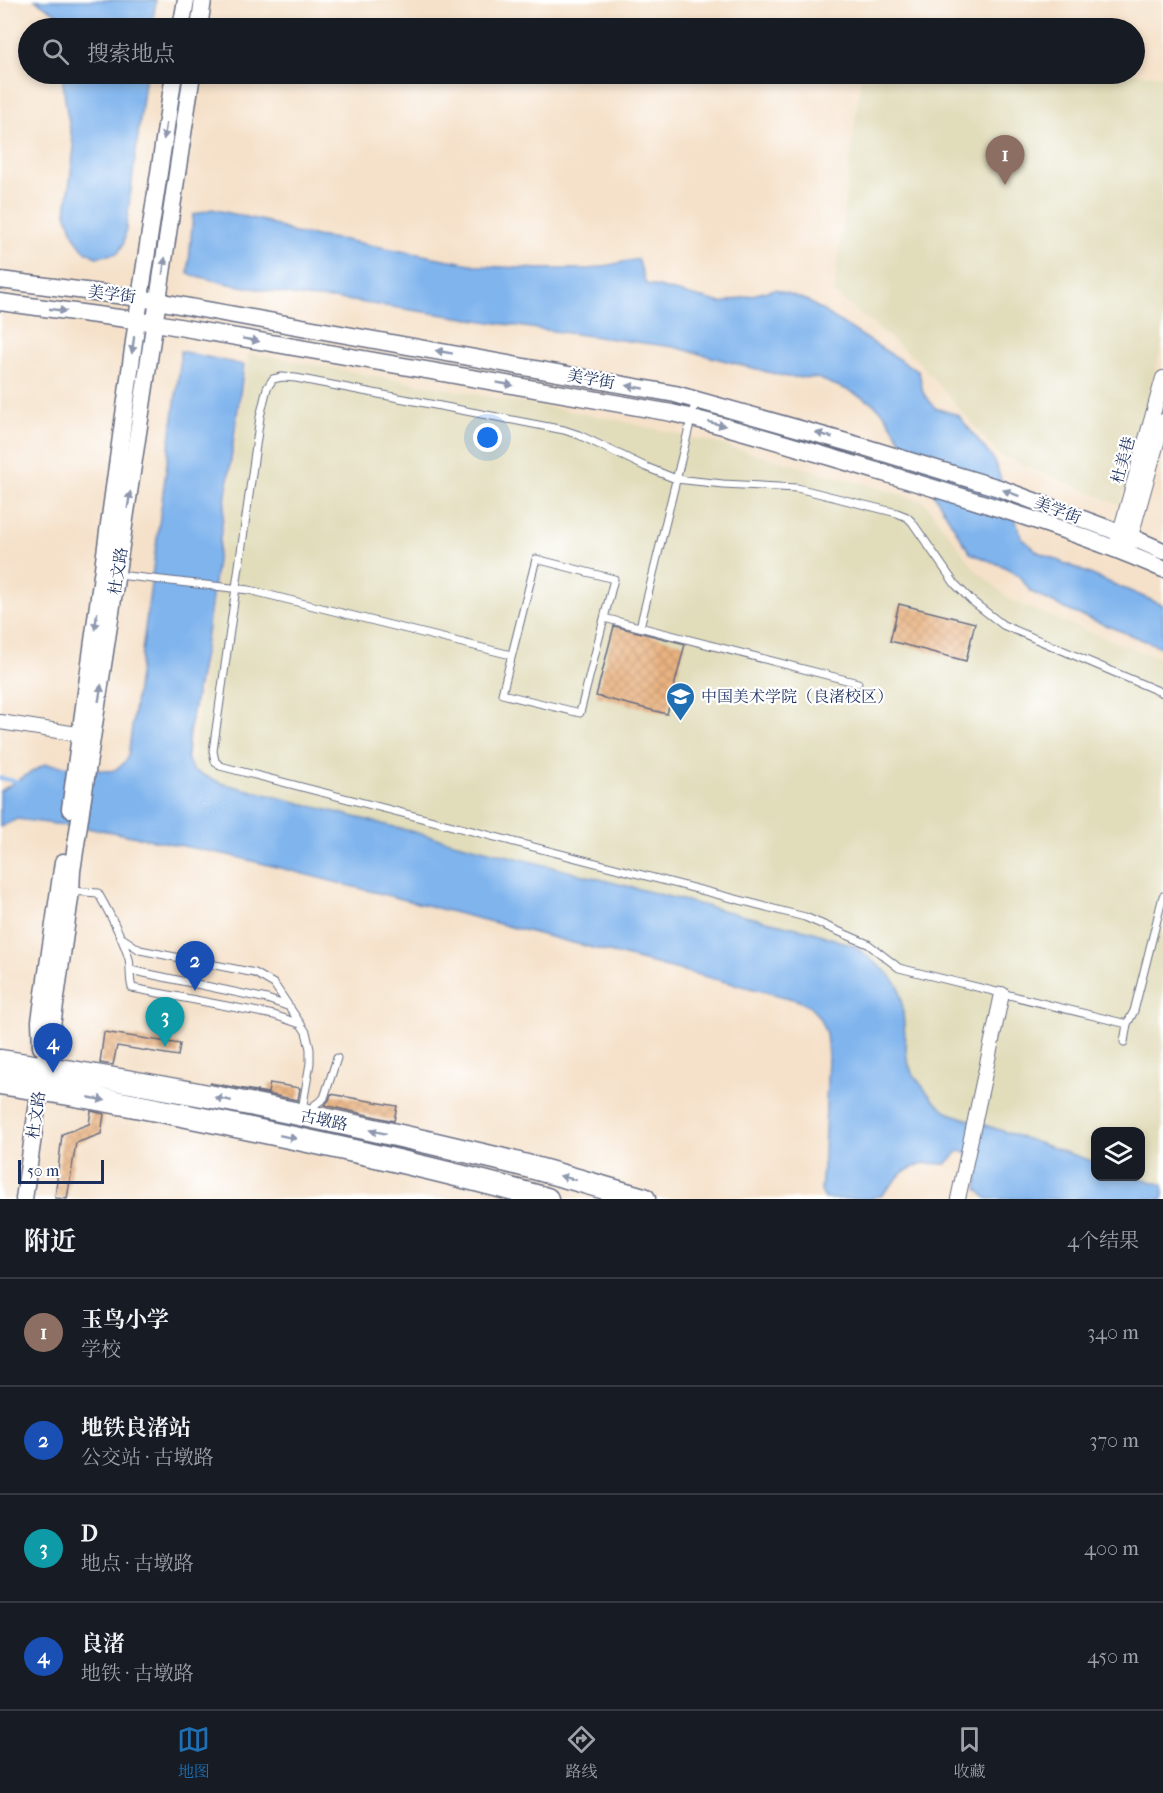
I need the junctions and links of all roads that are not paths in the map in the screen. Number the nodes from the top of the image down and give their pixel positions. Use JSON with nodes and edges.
{"nodes":[{"id":1,"x":186,"y":0,"type":"edge"},
{"id":2,"x":203,"y":0,"type":"edge"},
{"id":3,"x":183,"y":18,"type":"edge"},
{"id":4,"x":200,"y":18,"type":"edge"},
{"id":5,"x":172,"y":84,"type":"edge"},
{"id":6,"x":191,"y":84,"type":"edge"},
{"id":7,"x":0,"y":280,"type":"edge"},
{"id":8,"x":140,"y":297,"type":"junction"},
{"id":9,"x":159,"y":301,"type":"junction"},
{"id":10,"x":0,"y":302,"type":"edge"},
{"id":11,"x":136,"y":321,"type":"junction"},
{"id":12,"x":156,"y":323,"type":"junction"},
{"id":13,"x":1163,"y":378,"type":"edge"},
{"id":14,"x":696,"y":399,"type":"junction"},
{"id":15,"x":692,"y":418,"type":"junction"},
{"id":16,"x":1163,"y":421,"type":"edge"},
{"id":17,"x":676,"y":479,"type":"junction"},
{"id":18,"x":1125,"y":535,"type":"junction"},
{"id":19,"x":1163,"y":551,"type":"edge"},
{"id":20,"x":1121,"y":552,"type":"junction"},
{"id":21,"x":1163,"y":569,"type":"edge"},
{"id":22,"x":118,"y":575,"type":"junction"},
{"id":23,"x":237,"y":590,"type":"junction"},
{"id":24,"x":604,"y":618,"type":"junction"},
{"id":25,"x":640,"y":627,"type":"junction"},
{"id":26,"x":512,"y":655,"type":"junction"},
{"id":27,"x":858,"y":683,"type":"dead end"},
{"id":28,"x":1163,"y":693,"type":"edge"},
{"id":29,"x":0,"y":722,"type":"edge"},
{"id":30,"x":86,"y":742,"type":"junction"},
{"id":31,"x":67,"y":870,"type":"junction"},
{"id":32,"x":71,"y":891,"type":"junction"},
{"id":33,"x":1163,"y":896,"type":"edge"},
{"id":34,"x":122,"y":938,"type":"junction"},
{"id":35,"x":130,"y":970,"type":"junction"},
{"id":36,"x":1002,"y":994,"type":"junction"},
{"id":37,"x":290,"y":1007,"type":"junction"},
{"id":38,"x":300,"y":1024,"type":"junction"},
{"id":39,"x":1127,"y":1024,"type":"junction"},
{"id":40,"x":1124,"y":1042,"type":"dead end"},
{"id":41,"x":336,"y":1058,"type":"dead end"},
{"id":42,"x":0,"y":1061,"type":"edge"},
{"id":43,"x":41,"y":1078,"type":"junction"},
{"id":44,"x":0,"y":1083,"type":"edge"},
{"id":45,"x":301,"y":1115,"type":"junction"},
{"id":46,"x":24,"y":1199,"type":"edge"},
{"id":47,"x":547,"y":1199,"type":"edge"},
{"id":48,"x":644,"y":1199,"type":"edge"},
{"id":49,"x":958,"y":1199,"type":"edge"}],
"edges":[{"from":1,"to":3,"type":"street"},
{"from":2,"to":4,"type":"street"},
{"from":5,"to":8,"type":"street","name":"杜文路","one_way":true},
{"from":9,"to":6,"type":"street","name":"杜文路","one_way":true},
{"from":7,"to":8,"type":"street","name":"美学街"},
{"from":8,"to":9,"type":"street","name":"美学街"},
{"from":8,"to":11,"type":"street","name":"杜文路"},
{"from":9,"to":12,"type":"street","name":"杜文路"},
{"from":14,"to":9,"type":"street","name":"美学街","one_way":true},
{"from":10,"to":11,"type":"street","name":"美学街","one_way":true},
{"from":11,"to":12,"type":"street","name":"美学街"},
{"from":11,"to":30,"type":"street","name":"杜文路","one_way":true},
{"from":12,"to":15,"type":"street","name":"美学街","one_way":true},
{"from":22,"to":12,"type":"street","name":"杜文路","one_way":true},
{"from":13,"to":18,"type":"street","name":"杜美巷"},
{"from":14,"to":15,"type":"lane"},
{"from":18,"to":14,"type":"street","name":"美学街","one_way":true},
{"from":15,"to":17,"type":"lane"},
{"from":15,"to":20,"type":"street","name":"美学街","one_way":true},
{"from":16,"to":18,"type":"street","name":"杜美巷"},
{"from":17,"to":23,"type":"lane"},
{"from":17,"to":25,"type":"lane"},
{"from":17,"to":28,"type":"lane"},
{"from":18,"to":19,"type":"street","name":"美学街"},
{"from":18,"to":20,"type":"street","name":"杜美巷"},
{"from":20,"to":21,"type":"street","name":"美学街"},
{"from":22,"to":23,"type":"lane"},
{"from":30,"to":22,"type":"street","name":"杜文路","one_way":true},
{"from":23,"to":26,"type":"lane"},
{"from":23,"to":36,"type":"lane"},
{"from":24,"to":25,"type":"lane"},
{"from":24,"to":26,"type":"lane"},
{"from":24,"to":26,"type":"lane"},
{"from":25,"to":27,"type":"lane"},
{"from":29,"to":30,"type":"street"},
{"from":30,"to":31,"type":"street","name":"杜文路"},
{"from":31,"to":32,"type":"street","name":"杜文路"},
{"from":31,"to":43,"type":"street","name":"杜文路"},
{"from":32,"to":34,"type":"lane"},
{"from":32,"to":43,"type":"street","name":"杜文路"},
{"from":33,"to":39,"type":"lane"},
{"from":34,"to":35,"type":"lane"},
{"from":34,"to":37,"type":"lane"},
{"from":35,"to":37,"type":"lane"},
{"from":35,"to":38,"type":"lane"},
{"from":36,"to":39,"type":"lane"},
{"from":36,"to":49,"type":"street"},
{"from":37,"to":38,"type":"lane"},
{"from":38,"to":45,"type":"lane"},
{"from":39,"to":40,"type":"lane"},
{"from":41,"to":45,"type":"lane"},
{"from":42,"to":43,"type":"main road","name":"古墩路"},
{"from":43,"to":44,"type":"main road","name":"古墩路"},
{"from":45,"to":43,"type":"main road","name":"古墩路","one_way":true},
{"from":43,"to":46,"type":"street","name":"杜文路"},
{"from":43,"to":47,"type":"main road","name":"古墩路","one_way":true},
{"from":48,"to":45,"type":"main road","name":"古墩路","one_way":true}]}
